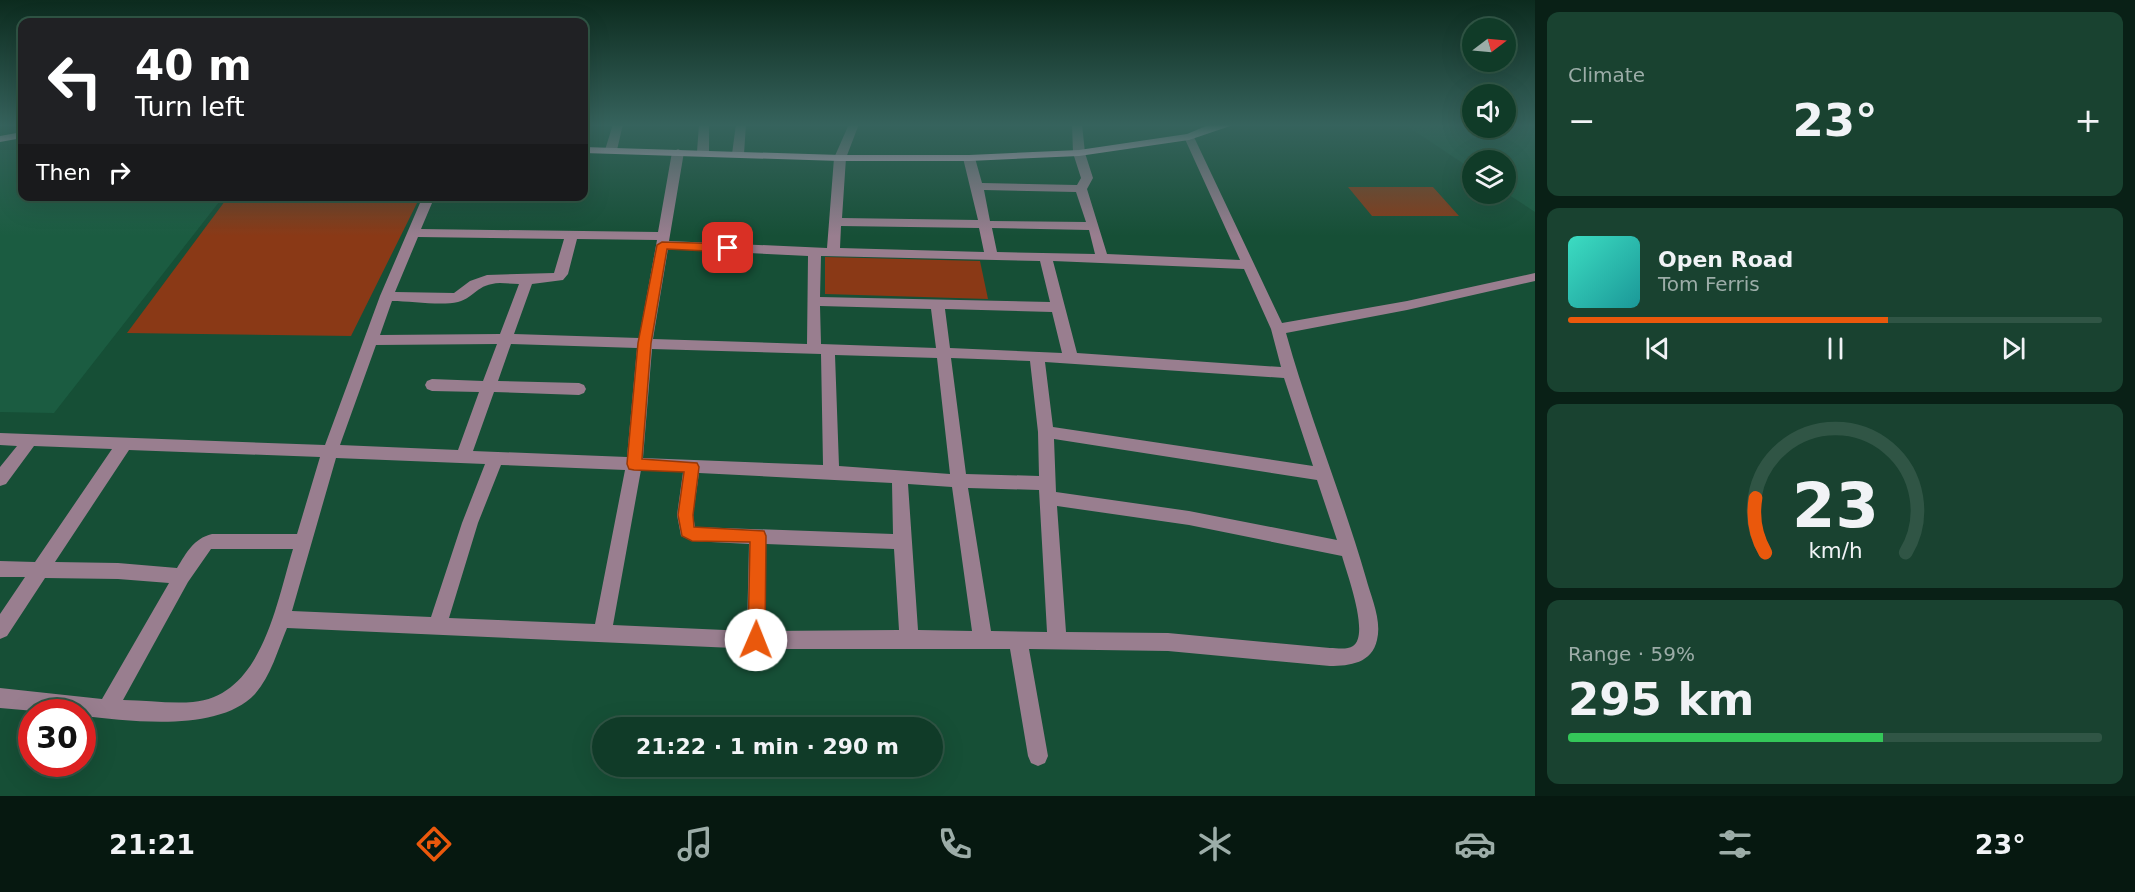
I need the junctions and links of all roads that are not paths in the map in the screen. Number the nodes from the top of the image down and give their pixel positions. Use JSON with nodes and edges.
{"nodes":[{"id":1,"x":676,"y":161,"type":"edge"},
{"id":2,"x":840,"y":161,"type":"edge"},
{"id":3,"x":970,"y":161,"type":"edge"},
{"id":4,"x":1082,"y":161,"type":"edge"},
{"id":5,"x":1200,"y":161,"type":"edge"},
{"id":6,"x":977,"y":186,"type":"junction"},
{"id":7,"x":1081,"y":189,"type":"junction"},
{"id":8,"x":427,"y":201,"type":"edge"},
{"id":9,"x":836,"y":222,"type":"junction"},
{"id":10,"x":986,"y":226,"type":"junction"},
{"id":11,"x":1094,"y":226,"type":"junction"},
{"id":12,"x":414,"y":233,"type":"junction"},
{"id":13,"x":572,"y":234,"type":"junction"},
{"id":14,"x":663,"y":241,"type":"junction"},
{"id":15,"x":815,"y":252,"type":"junction"},
{"id":16,"x":833,"y":252,"type":"junction"},
{"id":17,"x":991,"y":256,"type":"junction"},
{"id":18,"x":1044,"y":257,"type":"junction"},
{"id":19,"x":1102,"y":258,"type":"junction"},
{"id":20,"x":1247,"y":265,"type":"junction"},
{"id":21,"x":1535,"y":277,"type":"edge"},
{"id":22,"x":527,"y":280,"type":"junction"},
{"id":23,"x":387,"y":296,"type":"junction"},
{"id":24,"x":813,"y":301,"type":"junction"},
{"id":25,"x":938,"y":306,"type":"junction"},
{"id":26,"x":1058,"y":307,"type":"junction"},
{"id":27,"x":1278,"y":329,"type":"junction"},
{"id":28,"x":507,"y":339,"type":"junction"},
{"id":29,"x":372,"y":340,"type":"junction"},
{"id":30,"x":645,"y":343,"type":"junction"},
{"id":31,"x":821,"y":350,"type":"junction"},
{"id":32,"x":944,"y":353,"type":"junction"},
{"id":33,"x":1037,"y":356,"type":"junction"},
{"id":34,"x":1071,"y":358,"type":"junction"},
{"id":35,"x":1290,"y":373,"type":"junction"},
{"id":36,"x":432,"y":385,"type":"dead end"},
{"id":37,"x":489,"y":386,"type":"junction"},
{"id":38,"x":579,"y":389,"type":"dead end"},
{"id":39,"x":1046,"y":432,"type":"junction"},
{"id":40,"x":0,"y":439,"type":"edge"},
{"id":41,"x":30,"y":440,"type":"junction"},
{"id":42,"x":124,"y":443,"type":"junction"},
{"id":43,"x":330,"y":451,"type":"junction"},
{"id":44,"x":463,"y":458,"type":"junction"},
{"id":45,"x":495,"y":458,"type":"junction"},
{"id":46,"x":634,"y":464,"type":"junction"},
{"id":47,"x":692,"y":467,"type":"junction"},
{"id":48,"x":831,"y":471,"type":"junction"},
{"id":49,"x":1324,"y":474,"type":"junction"},
{"id":50,"x":900,"y":477,"type":"junction"},
{"id":51,"x":0,"y":479,"type":"edge"},
{"id":52,"x":959,"y":481,"type":"junction"},
{"id":53,"x":1047,"y":490,"type":"junction"},
{"id":54,"x":758,"y":536,"type":"junction"},
{"id":55,"x":304,"y":542,"type":"junction"},
{"id":56,"x":902,"y":542,"type":"junction"},
{"id":57,"x":1348,"y":550,"type":"junction"},
{"id":58,"x":0,"y":569,"type":"edge"},
{"id":59,"x":40,"y":570,"type":"junction"},
{"id":60,"x":182,"y":576,"type":"junction"},
{"id":61,"x":281,"y":619,"type":"junction"},
{"id":62,"x":438,"y":625,"type":"junction"},
{"id":63,"x":0,"y":630,"type":"edge"},
{"id":64,"x":603,"y":632,"type":"junction"},
{"id":65,"x":909,"y":639,"type":"junction"},
{"id":66,"x":983,"y":639,"type":"junction"},
{"id":67,"x":756,"y":640,"type":"junction"},
{"id":68,"x":1018,"y":640,"type":"junction"},
{"id":69,"x":1057,"y":641,"type":"junction"},
{"id":70,"x":0,"y":698,"type":"edge"},
{"id":71,"x":107,"y":709,"type":"junction"},
{"id":72,"x":1038,"y":756,"type":"dead end"}],
"edges":[{"from":1,"to":14,"type":"street"},
{"from":2,"to":9,"type":"street"},
{"from":3,"to":6,"type":"street"},
{"from":4,"to":7,"type":"street"},
{"from":5,"to":20,"type":"street"},
{"from":6,"to":7,"type":"street"},
{"from":6,"to":10,"type":"street"},
{"from":7,"to":11,"type":"street"},
{"from":8,"to":12,"type":"street"},
{"from":9,"to":10,"type":"street"},
{"from":9,"to":16,"type":"street"},
{"from":10,"to":11,"type":"street"},
{"from":10,"to":17,"type":"street"},
{"from":11,"to":19,"type":"street"},
{"from":12,"to":13,"type":"street"},
{"from":12,"to":23,"type":"street"},
{"from":13,"to":14,"type":"street"},
{"from":13,"to":22,"type":"street"},
{"from":14,"to":15,"type":"street"},
{"from":14,"to":30,"type":"street"},
{"from":15,"to":16,"type":"street"},
{"from":15,"to":24,"type":"street"},
{"from":16,"to":17,"type":"street"},
{"from":17,"to":18,"type":"street"},
{"from":18,"to":19,"type":"street"},
{"from":18,"to":26,"type":"street"},
{"from":19,"to":20,"type":"street"},
{"from":20,"to":27,"type":"street"},
{"from":21,"to":27,"type":"street"},
{"from":22,"to":23,"type":"street"},
{"from":22,"to":28,"type":"street"},
{"from":23,"to":29,"type":"street"},
{"from":24,"to":25,"type":"street"},
{"from":24,"to":31,"type":"street"},
{"from":25,"to":26,"type":"street"},
{"from":25,"to":32,"type":"street"},
{"from":26,"to":34,"type":"street"},
{"from":27,"to":35,"type":"street"},
{"from":28,"to":29,"type":"street"},
{"from":28,"to":30,"type":"street"},
{"from":28,"to":37,"type":"street"},
{"from":29,"to":43,"type":"street"},
{"from":30,"to":31,"type":"street"},
{"from":30,"to":46,"type":"street"},
{"from":31,"to":32,"type":"street"},
{"from":31,"to":48,"type":"street"},
{"from":32,"to":33,"type":"street"},
{"from":32,"to":52,"type":"street"},
{"from":33,"to":34,"type":"street"},
{"from":33,"to":39,"type":"street"},
{"from":34,"to":35,"type":"street"},
{"from":35,"to":49,"type":"street"},
{"from":36,"to":37,"type":"street"},
{"from":37,"to":38,"type":"street"},
{"from":37,"to":44,"type":"street"},
{"from":39,"to":49,"type":"street"},
{"from":39,"to":53,"type":"street"},
{"from":40,"to":41,"type":"street"},
{"from":41,"to":42,"type":"street"},
{"from":41,"to":51,"type":"street"},
{"from":42,"to":43,"type":"street"},
{"from":42,"to":59,"type":"street"},
{"from":43,"to":44,"type":"street"},
{"from":43,"to":55,"type":"street"},
{"from":44,"to":45,"type":"street"},
{"from":45,"to":46,"type":"street"},
{"from":45,"to":62,"type":"street"},
{"from":46,"to":47,"type":"street"},
{"from":46,"to":64,"type":"street"},
{"from":47,"to":48,"type":"street"},
{"from":47,"to":54,"type":"street"},
{"from":48,"to":50,"type":"street"},
{"from":49,"to":57,"type":"street"},
{"from":50,"to":52,"type":"street"},
{"from":50,"to":56,"type":"street"},
{"from":52,"to":53,"type":"street"},
{"from":52,"to":66,"type":"street"},
{"from":53,"to":57,"type":"street"},
{"from":53,"to":69,"type":"street"},
{"from":54,"to":56,"type":"street"},
{"from":54,"to":67,"type":"street"},
{"from":55,"to":60,"type":"street"},
{"from":55,"to":61,"type":"street"},
{"from":56,"to":65,"type":"street"},
{"from":57,"to":69,"type":"street"},
{"from":58,"to":59,"type":"street"},
{"from":59,"to":60,"type":"street"},
{"from":59,"to":63,"type":"street"},
{"from":60,"to":71,"type":"street"},
{"from":61,"to":62,"type":"street"},
{"from":61,"to":71,"type":"street"},
{"from":62,"to":64,"type":"street"},
{"from":64,"to":67,"type":"street"},
{"from":65,"to":66,"type":"street"},
{"from":65,"to":67,"type":"street"},
{"from":66,"to":68,"type":"street"},
{"from":68,"to":69,"type":"street"},
{"from":68,"to":72,"type":"street"},
{"from":70,"to":71,"type":"street"}]}
